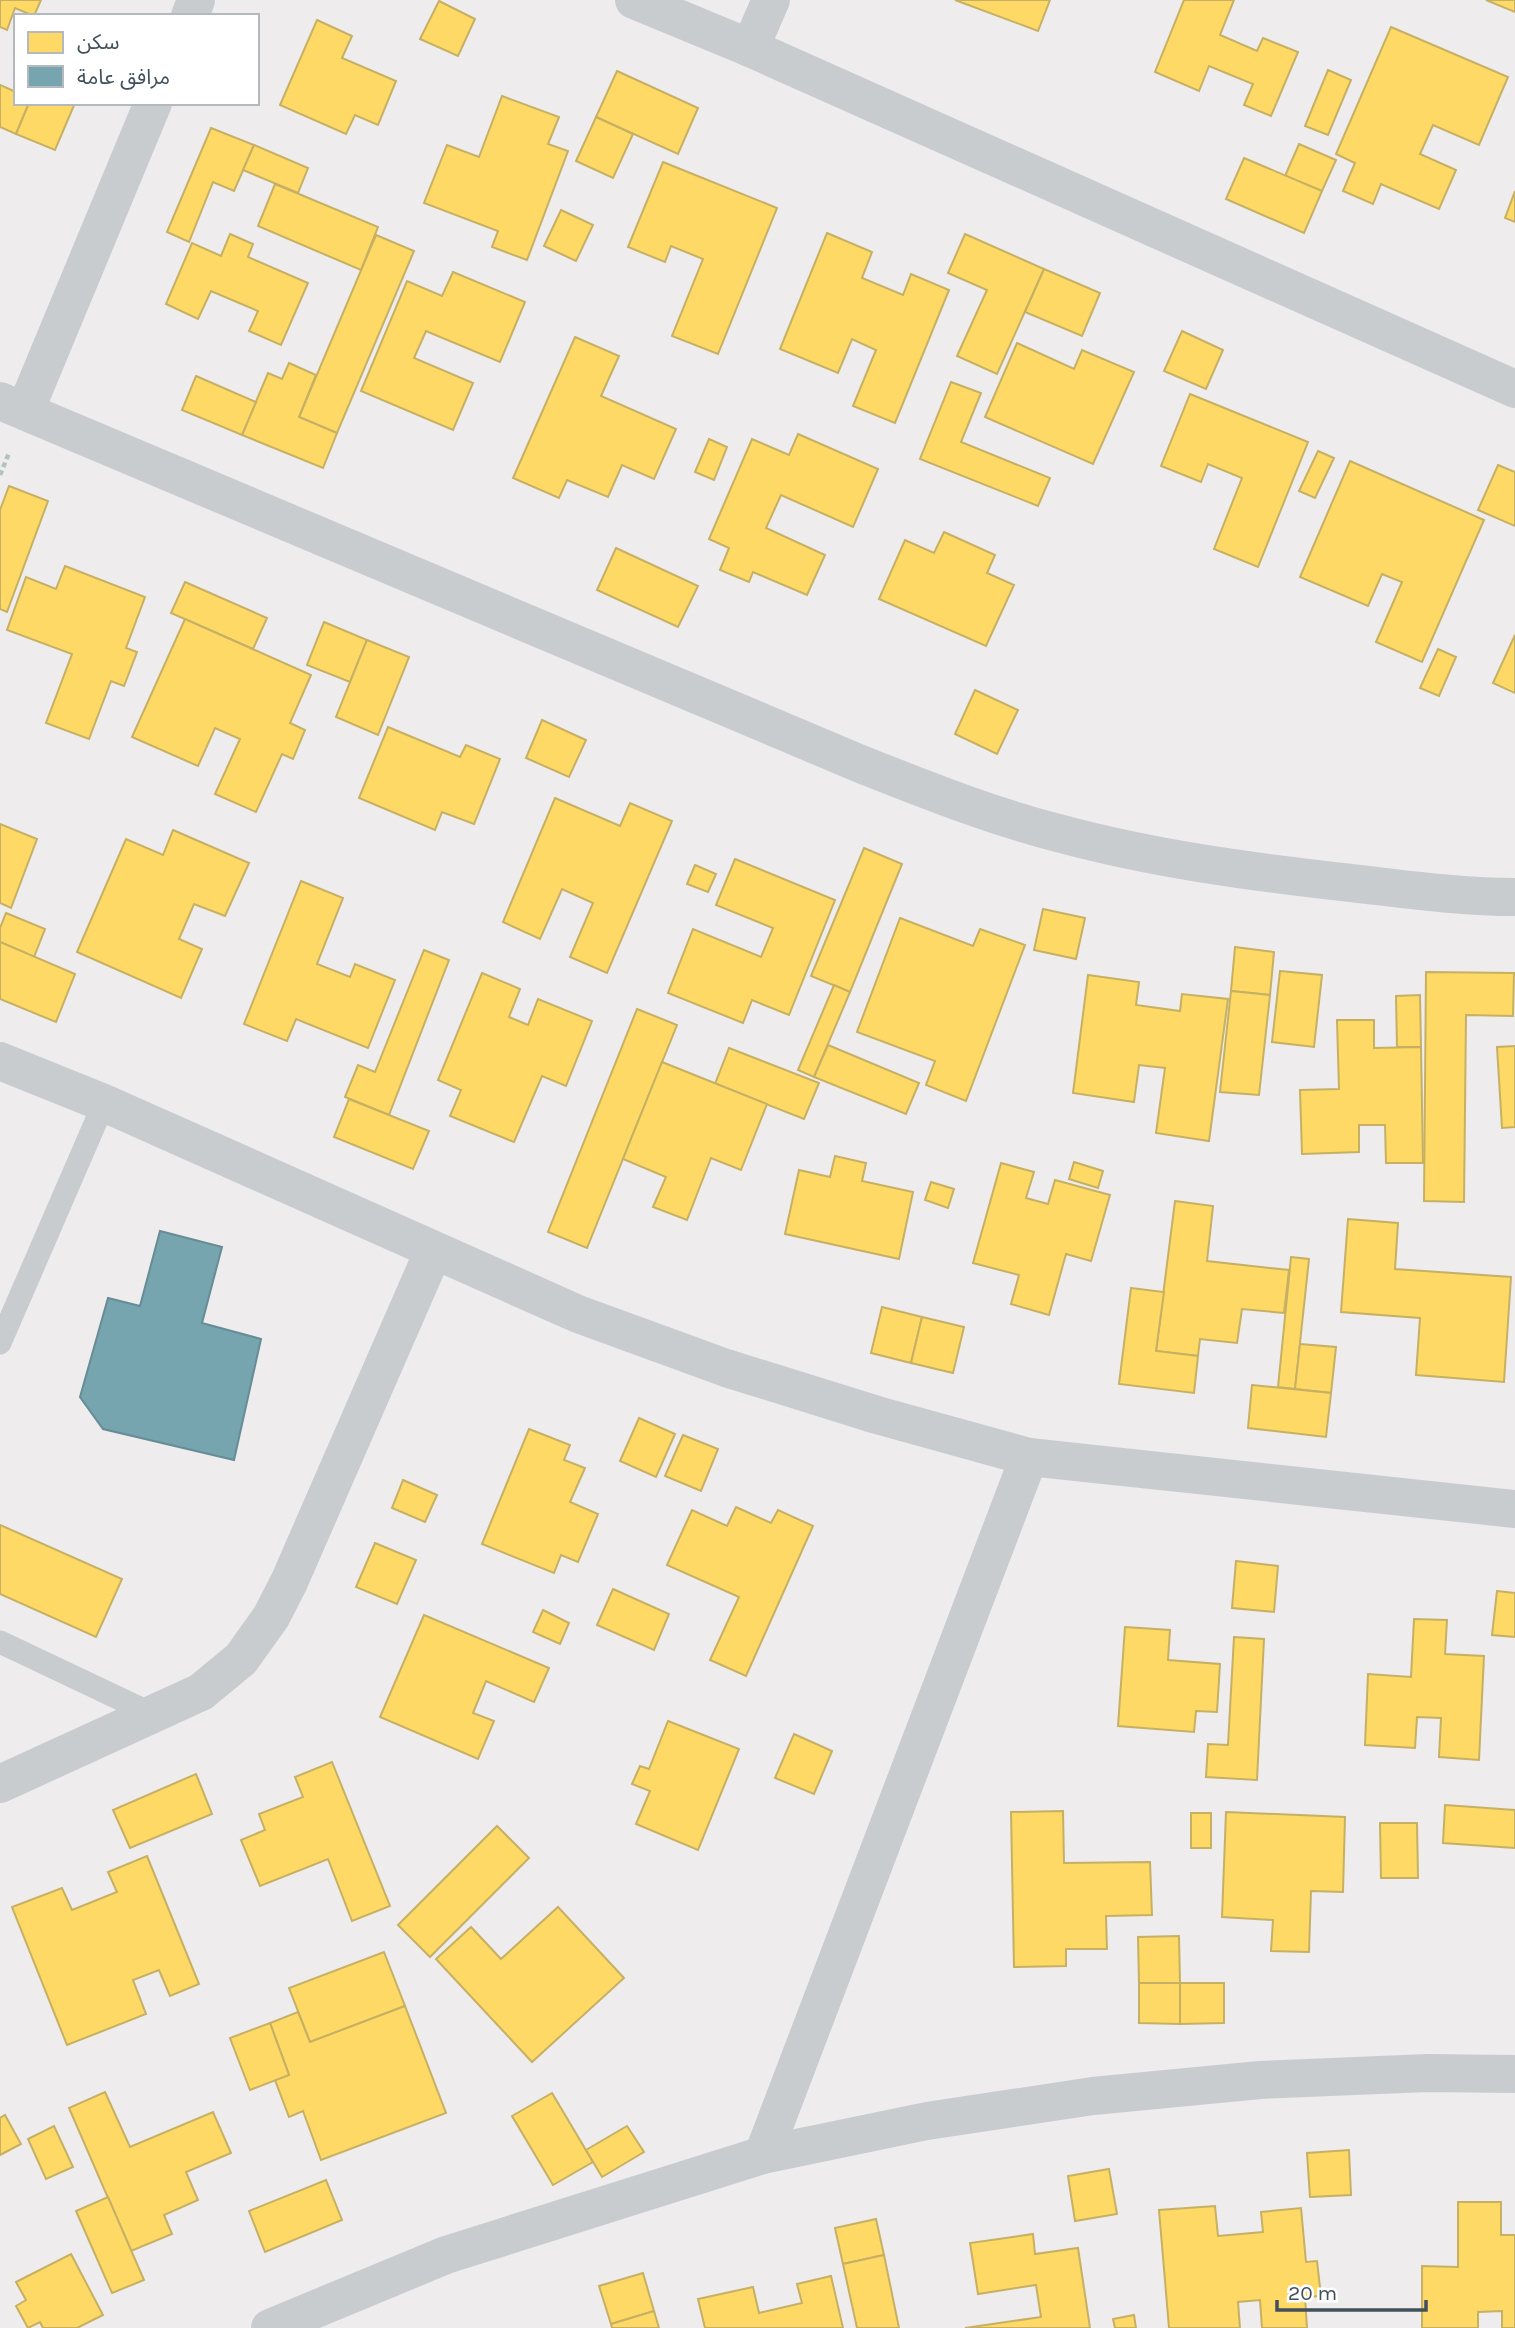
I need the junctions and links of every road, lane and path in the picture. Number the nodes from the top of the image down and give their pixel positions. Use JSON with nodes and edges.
{"nodes":[{"id":1,"x":634,"y":0,"type":"edge"},
{"id":2,"x":771,"y":0,"type":"edge"},
{"id":3,"x":750,"y":47,"type":"junction"},
{"id":4,"x":152,"y":105,"type":"edge"},
{"id":5,"x":1515,"y":389,"type":"edge"},
{"id":6,"x":13,"y":406,"type":"edge"},
{"id":7,"x":1515,"y":897,"type":"edge"},
{"id":8,"x":0,"y":1062,"type":"edge"},
{"id":9,"x":104,"y":1103,"type":"junction"},
{"id":10,"x":433,"y":1252,"type":"junction"},
{"id":11,"x":0,"y":1343,"type":"edge"},
{"id":12,"x":1028,"y":1457,"type":"junction"},
{"id":13,"x":1515,"y":1509,"type":"edge"},
{"id":14,"x":0,"y":1642,"type":"edge"},
{"id":15,"x":155,"y":1715,"type":"junction"},
{"id":16,"x":0,"y":1784,"type":"edge"},
{"id":17,"x":1515,"y":2074,"type":"edge"},
{"id":18,"x":763,"y":2155,"type":"junction"},
{"id":19,"x":270,"y":2328,"type":"edge"}],
"edges":[{"from":1,"to":3,"type":"street"},
{"from":2,"to":3,"type":"street"},
{"from":3,"to":5,"type":"street"},
{"from":4,"to":6,"type":"street"},
{"from":6,"to":7,"type":"street"},
{"from":8,"to":9,"type":"street"},
{"from":9,"to":10,"type":"street"},
{"from":9,"to":11,"type":"lane"},
{"from":10,"to":12,"type":"street"},
{"from":10,"to":15,"type":"street"},
{"from":12,"to":13,"type":"street"},
{"from":12,"to":18,"type":"street"},
{"from":14,"to":15,"type":"lane"},
{"from":15,"to":16,"type":"street"},
{"from":17,"to":18,"type":"street"},
{"from":18,"to":19,"type":"street"}]}
